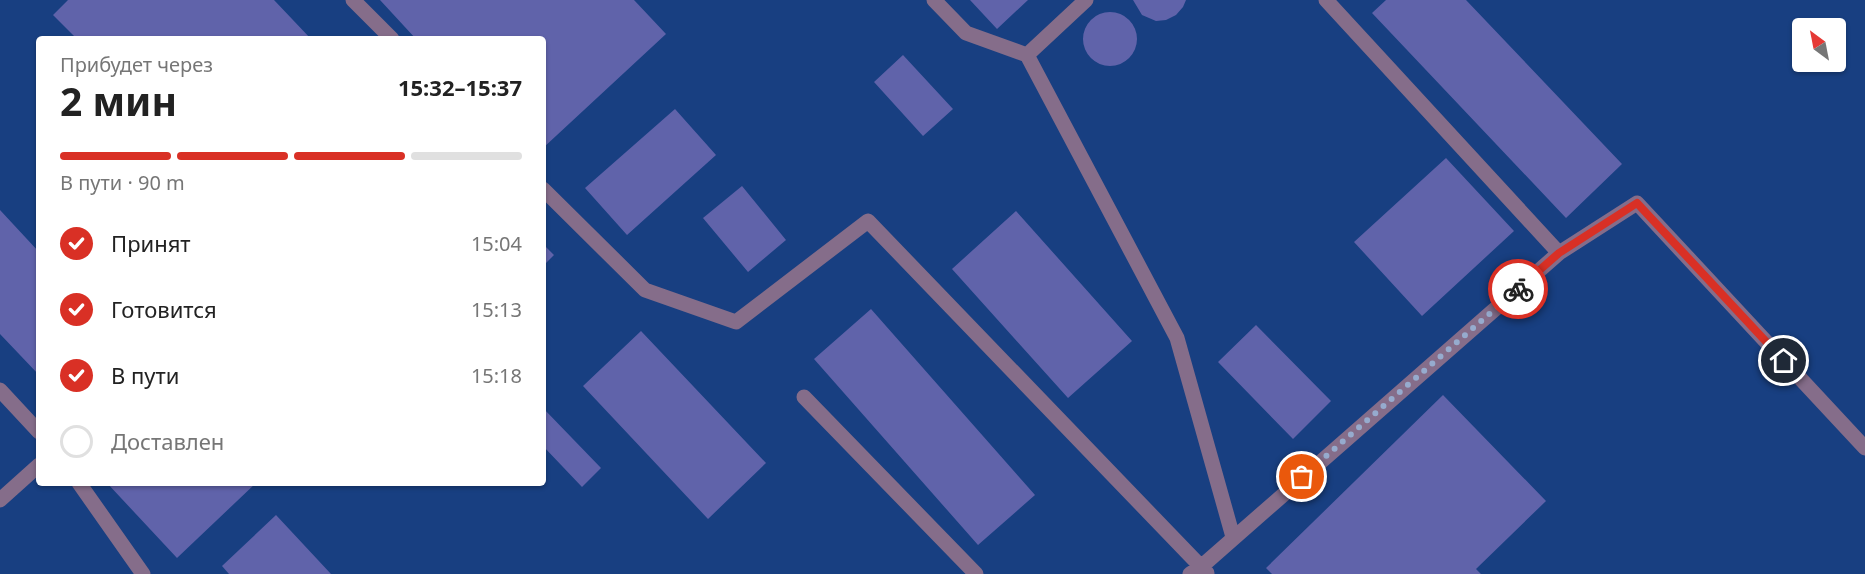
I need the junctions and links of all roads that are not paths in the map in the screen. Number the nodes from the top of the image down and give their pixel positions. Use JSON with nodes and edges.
{"nodes":[{"id":1,"x":353,"y":0,"type":"edge"},
{"id":2,"x":934,"y":0,"type":"edge"},
{"id":3,"x":1086,"y":0,"type":"edge"},
{"id":4,"x":1326,"y":0,"type":"edge"},
{"id":5,"x":389,"y":36,"type":"edge"},
{"id":6,"x":1027,"y":55,"type":"junction"},
{"id":7,"x":546,"y":192,"type":"edge"},
{"id":8,"x":1559,"y":253,"type":"junction"},
{"id":9,"x":0,"y":390,"type":"edge"},
{"id":10,"x":804,"y":397,"type":"dead end"},
{"id":11,"x":36,"y":429,"type":"edge"},
{"id":12,"x":1865,"y":448,"type":"edge"},
{"id":13,"x":36,"y":468,"type":"edge"},
{"id":14,"x":81,"y":486,"type":"edge"},
{"id":15,"x":0,"y":500,"type":"edge"},
{"id":16,"x":1233,"y":537,"type":"junction"},
{"id":17,"x":1200,"y":571,"type":"edge"},
{"id":18,"x":143,"y":574,"type":"edge"},
{"id":19,"x":976,"y":574,"type":"edge"}],
"edges":[{"from":1,"to":5,"type":"lane"},
{"from":2,"to":6,"type":"lane"},
{"from":3,"to":6,"type":"lane"},
{"from":4,"to":8,"type":"lane"},
{"from":6,"to":16,"type":"lane"},
{"from":7,"to":17,"type":"lane"},
{"from":8,"to":12,"type":"lane"},
{"from":8,"to":16,"type":"lane"},
{"from":9,"to":11,"type":"lane"},
{"from":10,"to":19,"type":"lane"},
{"from":13,"to":15,"type":"lane"},
{"from":14,"to":18,"type":"lane"},
{"from":16,"to":17,"type":"lane"}]}
